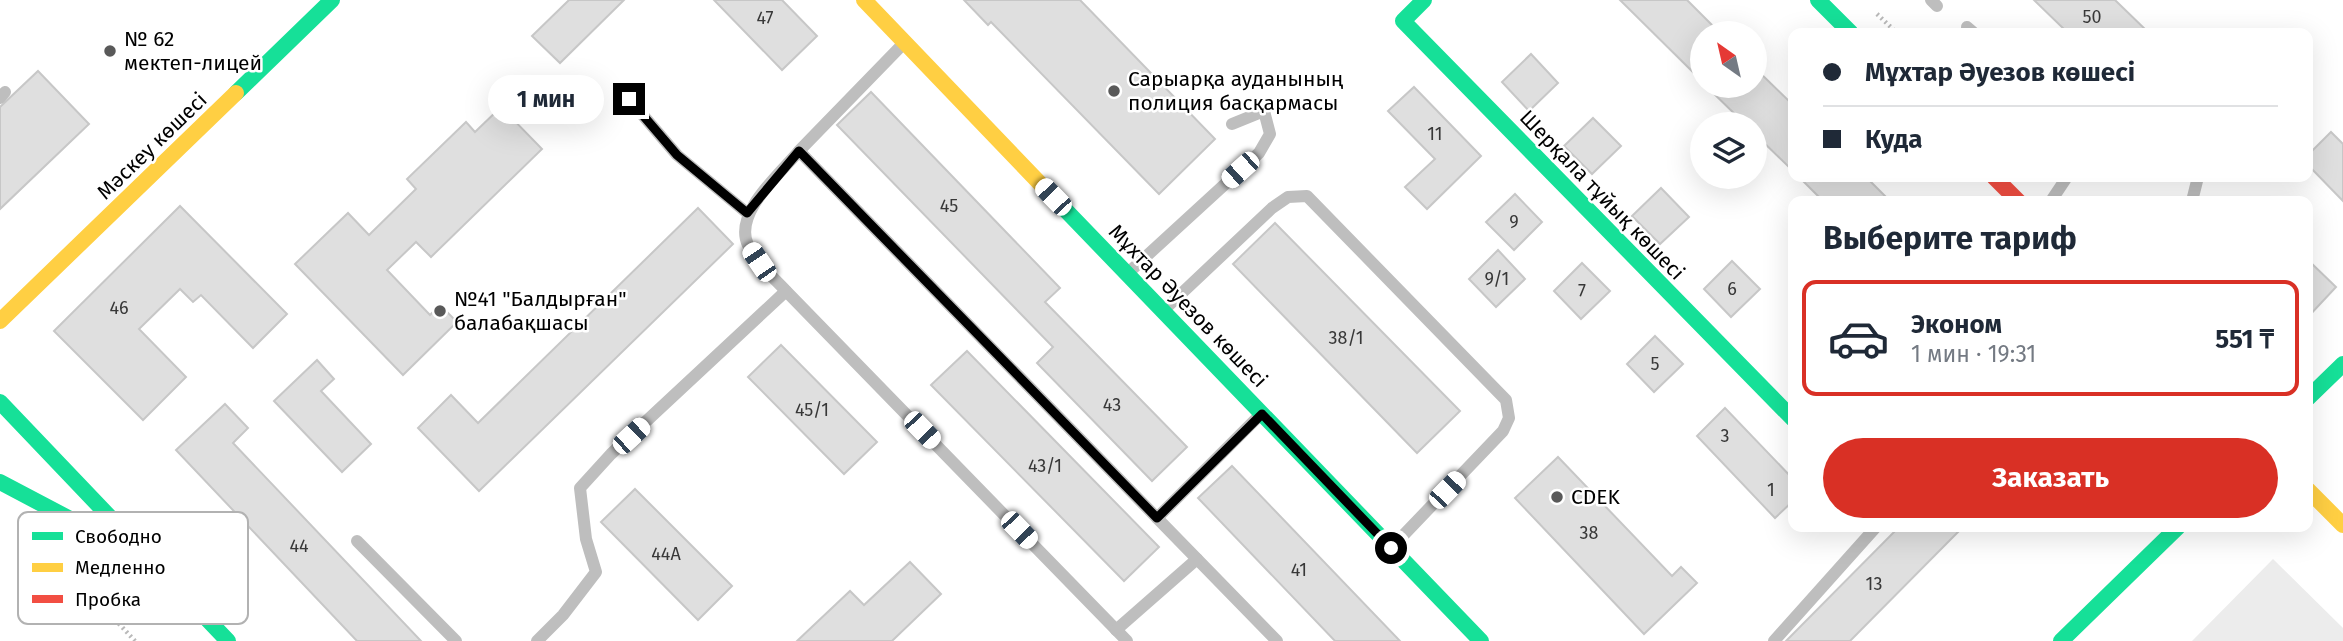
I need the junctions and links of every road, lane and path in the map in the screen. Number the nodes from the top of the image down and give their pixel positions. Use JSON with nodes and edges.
{"nodes":[{"id":1,"x":332,"y":0,"type":"edge"},
{"id":2,"x":864,"y":0,"type":"edge"},
{"id":3,"x":1424,"y":0,"type":"edge"},
{"id":4,"x":1818,"y":0,"type":"edge"},
{"id":5,"x":1872,"y":8,"type":"dead end"},
{"id":6,"x":1846,"y":28,"type":"edge"},
{"id":7,"x":1892,"y":28,"type":"edge"},
{"id":8,"x":905,"y":42,"type":"junction"},
{"id":9,"x":629,"y":99,"type":"dead end"},
{"id":10,"x":1232,"y":124,"type":"dead end"},
{"id":11,"x":799,"y":151,"type":"junction"},
{"id":12,"x":1999,"y":182,"type":"edge"},
{"id":13,"x":2013,"y":196,"type":"edge"},
{"id":14,"x":747,"y":213,"type":"junction"},
{"id":15,"x":1128,"y":274,"type":"junction"},
{"id":16,"x":786,"y":291,"type":"junction"},
{"id":17,"x":1163,"y":311,"type":"junction"},
{"id":18,"x":0,"y":321,"type":"edge"},
{"id":19,"x":2343,"y":364,"type":"edge"},
{"id":20,"x":2313,"y":393,"type":"edge"},
{"id":21,"x":0,"y":402,"type":"edge"},
{"id":22,"x":1262,"y":414,"type":"junction"},
{"id":23,"x":1788,"y":414,"type":"edge"},
{"id":24,"x":0,"y":482,"type":"edge"},
{"id":25,"x":2313,"y":495,"type":"edge"},
{"id":26,"x":56,"y":512,"type":"edge"},
{"id":27,"x":105,"y":512,"type":"edge"},
{"id":28,"x":1157,"y":518,"type":"junction"},
{"id":29,"x":2343,"y":525,"type":"edge"},
{"id":30,"x":1872,"y":532,"type":"edge"},
{"id":31,"x":2173,"y":532,"type":"edge"},
{"id":32,"x":357,"y":541,"type":"dead end"},
{"id":33,"x":1391,"y":548,"type":"junction"},
{"id":34,"x":1197,"y":559,"type":"junction"},
{"id":35,"x":119,"y":624,"type":"edge"},
{"id":36,"x":212,"y":624,"type":"edge"},
{"id":37,"x":1116,"y":630,"type":"junction"},
{"id":38,"x":135,"y":641,"type":"edge"},
{"id":39,"x":228,"y":641,"type":"edge"},
{"id":40,"x":456,"y":641,"type":"edge"},
{"id":41,"x":537,"y":641,"type":"edge"},
{"id":42,"x":1127,"y":641,"type":"edge"},
{"id":43,"x":1277,"y":641,"type":"edge"},
{"id":44,"x":1481,"y":641,"type":"edge"},
{"id":45,"x":1774,"y":641,"type":"edge"},
{"id":46,"x":2062,"y":641,"type":"edge"}],
"edges":[{"from":1,"to":18,"type":"street","name":"Мәскеу көшесі"},
{"from":2,"to":8,"type":"street","name":"Мұхтар Әуезов көшесі"},
{"from":3,"to":23,"type":"street","name":"Шерқала тұйық көшесі"},
{"from":4,"to":6,"type":"street"},
{"from":5,"to":7,"type":"path"},
{"from":8,"to":11,"type":"lane"},
{"from":8,"to":15,"type":"street","name":"Мұхтар Әуезов көшесі"},
{"from":9,"to":14,"type":"lane"},
{"from":10,"to":15,"type":"lane"},
{"from":11,"to":14,"type":"lane"},
{"from":11,"to":28,"type":"lane"},
{"from":12,"to":13,"type":"street"},
{"from":14,"to":16,"type":"lane"},
{"from":15,"to":17,"type":"street","name":"Мұхтар Әуезов көшесі"},
{"from":16,"to":37,"type":"lane"},
{"from":16,"to":41,"type":"lane"},
{"from":17,"to":22,"type":"street","name":"Мұхтар Әуезов көшесі"},
{"from":17,"to":33,"type":"lane"},
{"from":19,"to":20,"type":"street"},
{"from":21,"to":27,"type":"street"},
{"from":22,"to":28,"type":"lane"},
{"from":22,"to":33,"type":"street","name":"Мұхтар Әуезов көшесі"},
{"from":24,"to":26,"type":"street"},
{"from":25,"to":29,"type":"street"},
{"from":28,"to":34,"type":"lane"},
{"from":30,"to":45,"type":"lane"},
{"from":31,"to":46,"type":"street"},
{"from":32,"to":40,"type":"lane"},
{"from":33,"to":44,"type":"street","name":"Мұхтар Әуезов көшесі"},
{"from":34,"to":37,"type":"lane"},
{"from":34,"to":43,"type":"lane"},
{"from":35,"to":38,"type":"path"},
{"from":36,"to":39,"type":"street"},
{"from":37,"to":42,"type":"lane"}]}
